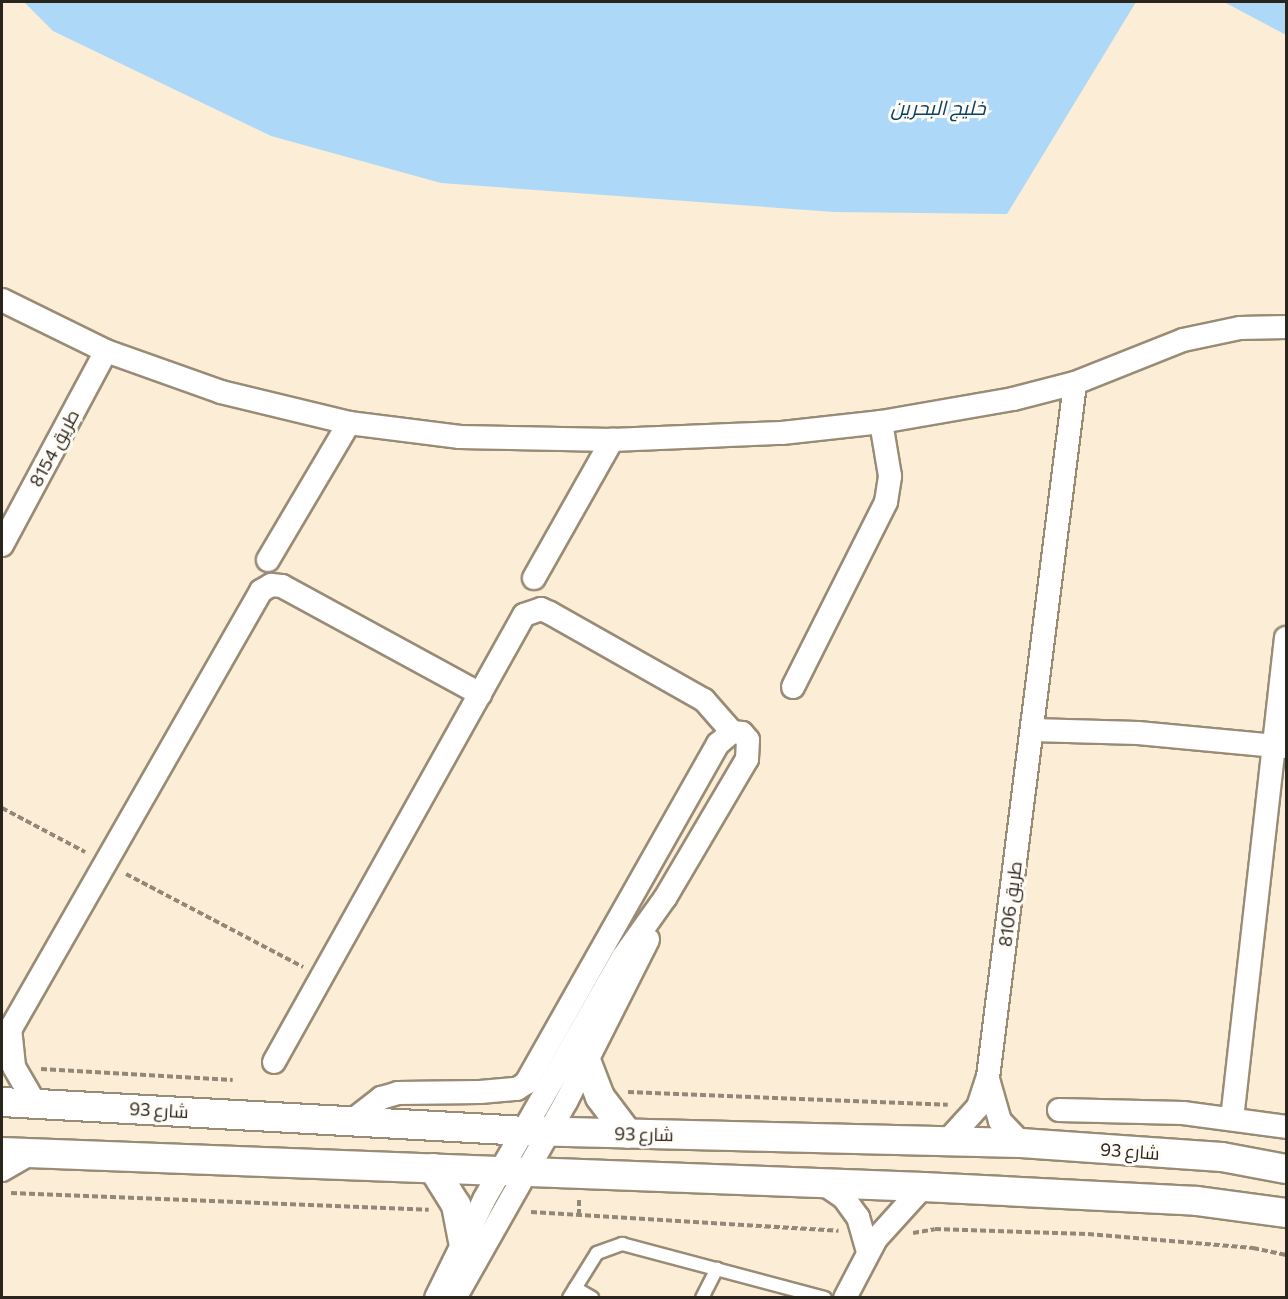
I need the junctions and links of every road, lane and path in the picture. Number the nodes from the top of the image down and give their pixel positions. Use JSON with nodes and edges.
{"nodes":[{"id":1,"x":2,"y":300,"type":"edge"},
{"id":2,"x":1287,"y":327,"type":"edge"},
{"id":3,"x":106,"y":351,"type":"junction"},
{"id":4,"x":1076,"y":383,"type":"junction"},
{"id":5,"x":349,"y":423,"type":"junction"},
{"id":6,"x":881,"y":423,"type":"junction"},
{"id":7,"x":612,"y":440,"type":"junction"},
{"id":8,"x":2,"y":545,"type":"edge"},
{"id":9,"x":268,"y":560,"type":"dead end"},
{"id":10,"x":534,"y":578,"type":"dead end"},
{"id":11,"x":1287,"y":639,"type":"edge"},
{"id":12,"x":793,"y":687,"type":"dead end"},
{"id":13,"x":480,"y":694,"type":"junction"},
{"id":14,"x":1032,"y":730,"type":"junction"},
{"id":15,"x":732,"y":732,"type":"junction"},
{"id":16,"x":1280,"y":746,"type":"edge"},
{"id":17,"x":2,"y":808,"type":"edge"},
{"id":18,"x":105,"y":862,"type":"junction"},
{"id":19,"x":665,"y":898,"type":"junction"},
{"id":20,"x":322,"y":977,"type":"junction"},
{"id":21,"x":6,"y":1036,"type":"edge"},
{"id":22,"x":274,"y":1062,"type":"dead end"},
{"id":23,"x":587,"y":1063,"type":"junction"},
{"id":24,"x":14,"y":1067,"type":"junction"},
{"id":25,"x":988,"y":1077,"type":"junction"},
{"id":26,"x":233,"y":1080,"type":"dead end"},
{"id":27,"x":2,"y":1102,"type":"edge"},
{"id":28,"x":36,"y":1105,"type":"junction"},
{"id":29,"x":1059,"y":1110,"type":"dead end"},
{"id":30,"x":1232,"y":1119,"type":"junction"},
{"id":31,"x":353,"y":1120,"type":"junction"},
{"id":32,"x":1287,"y":1127,"type":"edge"},
{"id":33,"x":538,"y":1131,"type":"junction"},
{"id":34,"x":628,"y":1134,"type":"junction"},
{"id":35,"x":948,"y":1140,"type":"junction"},
{"id":36,"x":1022,"y":1143,"type":"junction"},
{"id":37,"x":2,"y":1152,"type":"edge"},
{"id":38,"x":30,"y":1154,"type":"junction"},
{"id":39,"x":433,"y":1168,"type":"junction"},
{"id":40,"x":1287,"y":1169,"type":"edge"},
{"id":41,"x":2,"y":1170,"type":"edge"},
{"id":42,"x":514,"y":1173,"type":"junction"},
{"id":43,"x":825,"y":1185,"type":"junction"},
{"id":44,"x":923,"y":1187,"type":"junction"},
{"id":45,"x":2,"y":1192,"type":"edge"},
{"id":46,"x":456,"y":1205,"type":"junction"},
{"id":47,"x":1287,"y":1213,"type":"edge"},
{"id":48,"x":463,"y":1240,"type":"junction"},
{"id":49,"x":868,"y":1253,"type":"junction"},
{"id":50,"x":717,"y":1269,"type":"junction"},
{"id":51,"x":572,"y":1293,"type":"edge"},
{"id":52,"x":791,"y":1293,"type":"edge"},
{"id":53,"x":436,"y":1298,"type":"edge"},
{"id":54,"x":455,"y":1298,"type":"edge"},
{"id":55,"x":592,"y":1298,"type":"edge"},
{"id":56,"x":702,"y":1298,"type":"edge"},
{"id":57,"x":825,"y":1298,"type":"edge"},
{"id":58,"x":845,"y":1298,"type":"edge"}],
"edges":[{"from":1,"to":3,"type":"street"},
{"from":2,"to":4,"type":"street"},
{"from":3,"to":5,"type":"street"},
{"from":3,"to":8,"type":"street","name":"طريق 8154"},
{"from":4,"to":6,"type":"street"},
{"from":4,"to":14,"type":"street","name":"طريق 8106"},
{"from":5,"to":7,"type":"street"},
{"from":5,"to":9,"type":"street"},
{"from":6,"to":7,"type":"street"},
{"from":6,"to":12,"type":"street"},
{"from":7,"to":10,"type":"street"},
{"from":11,"to":16,"type":"street"},
{"from":13,"to":15,"type":"street"},
{"from":13,"to":18,"type":"street"},
{"from":13,"to":20,"type":"street"},
{"from":14,"to":16,"type":"street"},
{"from":14,"to":25,"type":"street","name":"طريق 8106"},
{"from":15,"to":19,"type":"street"},
{"from":15,"to":31,"type":"street"},
{"from":16,"to":30,"type":"street"},
{"from":17,"to":18,"type":"path"},
{"from":18,"to":20,"type":"path"},
{"from":18,"to":21,"type":"street"},
{"from":19,"to":23,"type":"street"},
{"from":19,"to":33,"type":"street"},
{"from":20,"to":22,"type":"street"},
{"from":21,"to":24,"type":"street"},
{"from":23,"to":33,"type":"street"},
{"from":23,"to":34,"type":"street"},
{"from":24,"to":26,"type":"path"},
{"from":24,"to":28,"type":"street"},
{"from":25,"to":35,"type":"street","name":"طريق 8106"},
{"from":25,"to":36,"type":"street","name":"طريق 8106"},
{"from":27,"to":28,"type":"street","name":"شارع 93"},
{"from":28,"to":31,"type":"street","name":"شارع 93"},
{"from":29,"to":30,"type":"street"},
{"from":30,"to":32,"type":"street"},
{"from":31,"to":33,"type":"street","name":"شارع 93"},
{"from":33,"to":34,"type":"street","name":"شارع 93"},
{"from":33,"to":42,"type":"street"},
{"from":34,"to":35,"type":"street","name":"شارع 93"},
{"from":35,"to":36,"type":"street","name":"شارع 93"},
{"from":36,"to":40,"type":"street","name":"شارع 93"},
{"from":37,"to":38,"type":"street"},
{"from":38,"to":39,"type":"street"},
{"from":38,"to":41,"type":"street"},
{"from":39,"to":42,"type":"street"},
{"from":39,"to":46,"type":"street"},
{"from":42,"to":43,"type":"street"},
{"from":42,"to":48,"type":"street"},
{"from":42,"to":54,"type":"street"},
{"from":43,"to":44,"type":"street"},
{"from":43,"to":49,"type":"street"},
{"from":44,"to":47,"type":"street"},
{"from":44,"to":49,"type":"street"},
{"from":45,"to":46,"type":"path"},
{"from":46,"to":48,"type":"street"},
{"from":48,"to":53,"type":"street"},
{"from":49,"to":58,"type":"street"},
{"from":50,"to":51,"type":"lane"},
{"from":50,"to":52,"type":"lane"},
{"from":50,"to":56,"type":"lane"},
{"from":51,"to":55,"type":"lane"},
{"from":52,"to":57,"type":"lane"}]}
